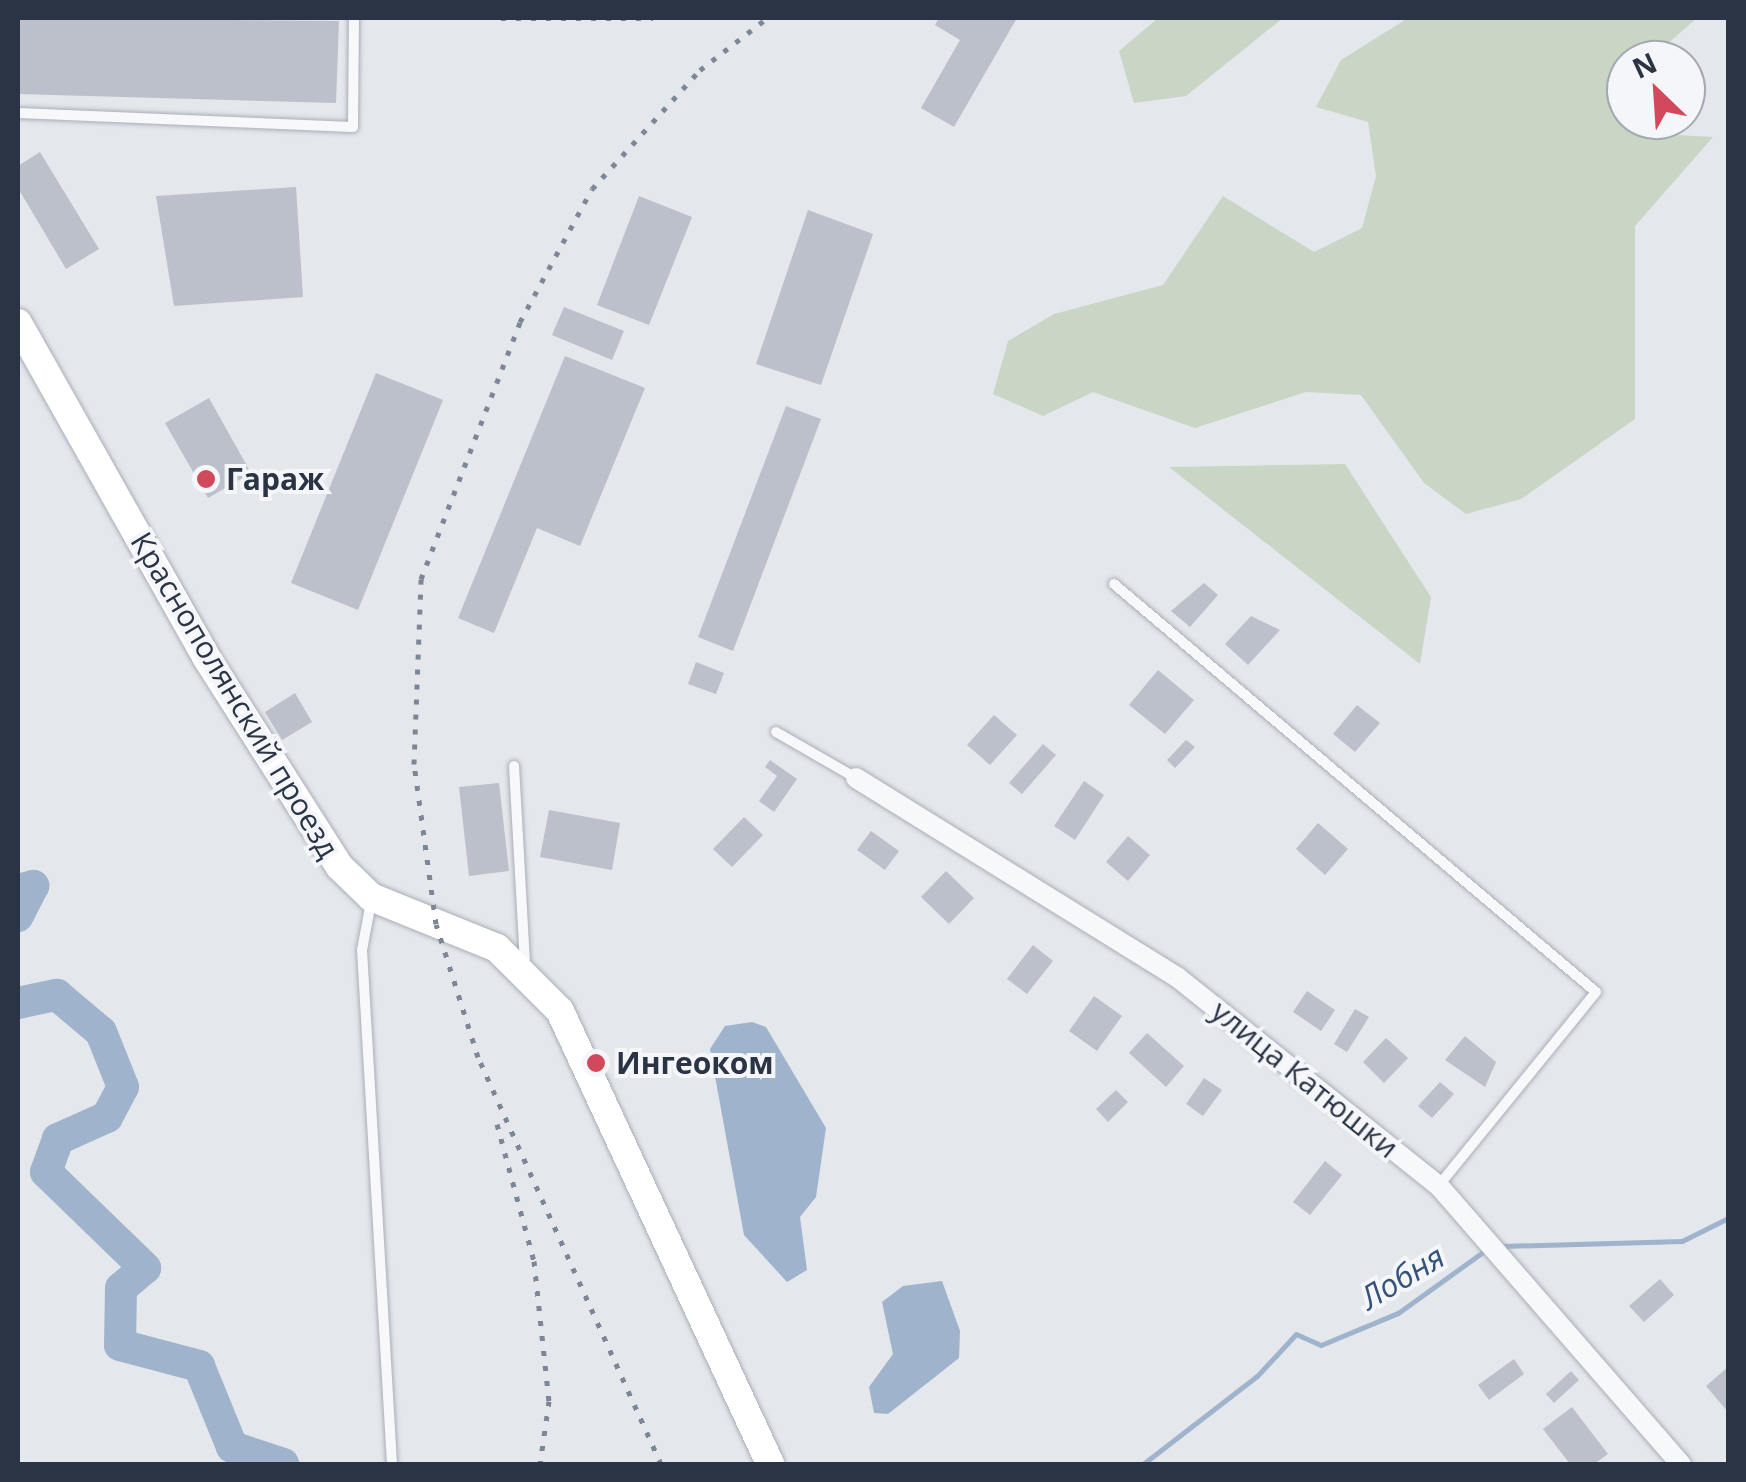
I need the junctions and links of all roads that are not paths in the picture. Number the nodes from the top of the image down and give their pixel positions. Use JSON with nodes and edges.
{"nodes":[{"id":1,"x":354,"y":18,"type":"edge"},
{"id":2,"x":18,"y":113,"type":"edge"},
{"id":3,"x":18,"y":323,"type":"edge"},
{"id":4,"x":1114,"y":584,"type":"dead end"},
{"id":5,"x":776,"y":732,"type":"dead end"},
{"id":6,"x":514,"y":766,"type":"dead end"},
{"id":7,"x":856,"y":778,"type":"joint"},
{"id":8,"x":371,"y":898,"type":"junction"},
{"id":9,"x":526,"y":971,"type":"junction"},
{"id":10,"x":1439,"y":1186,"type":"junction"},
{"id":11,"x":392,"y":1464,"type":"edge"},
{"id":12,"x":770,"y":1464,"type":"edge"},
{"id":13,"x":1681,"y":1464,"type":"edge"}],
"edges":[{"from":1,"to":2,"type":"lane"},
{"from":3,"to":8,"type":"main road","name":"Краснополянский проезд"},
{"from":4,"to":10,"type":"lane"},
{"from":5,"to":7,"type":"lane"},
{"from":6,"to":9,"type":"lane"},
{"from":7,"to":10,"type":"street","name":"улица Катюшки"},
{"from":8,"to":9,"type":"main road","name":"Краснополянский проезд"},
{"from":8,"to":11,"type":"lane"},
{"from":9,"to":12,"type":"main road","name":"Краснополянский проезд"},
{"from":10,"to":13,"type":"street","name":"улица Катюшки"}]}
